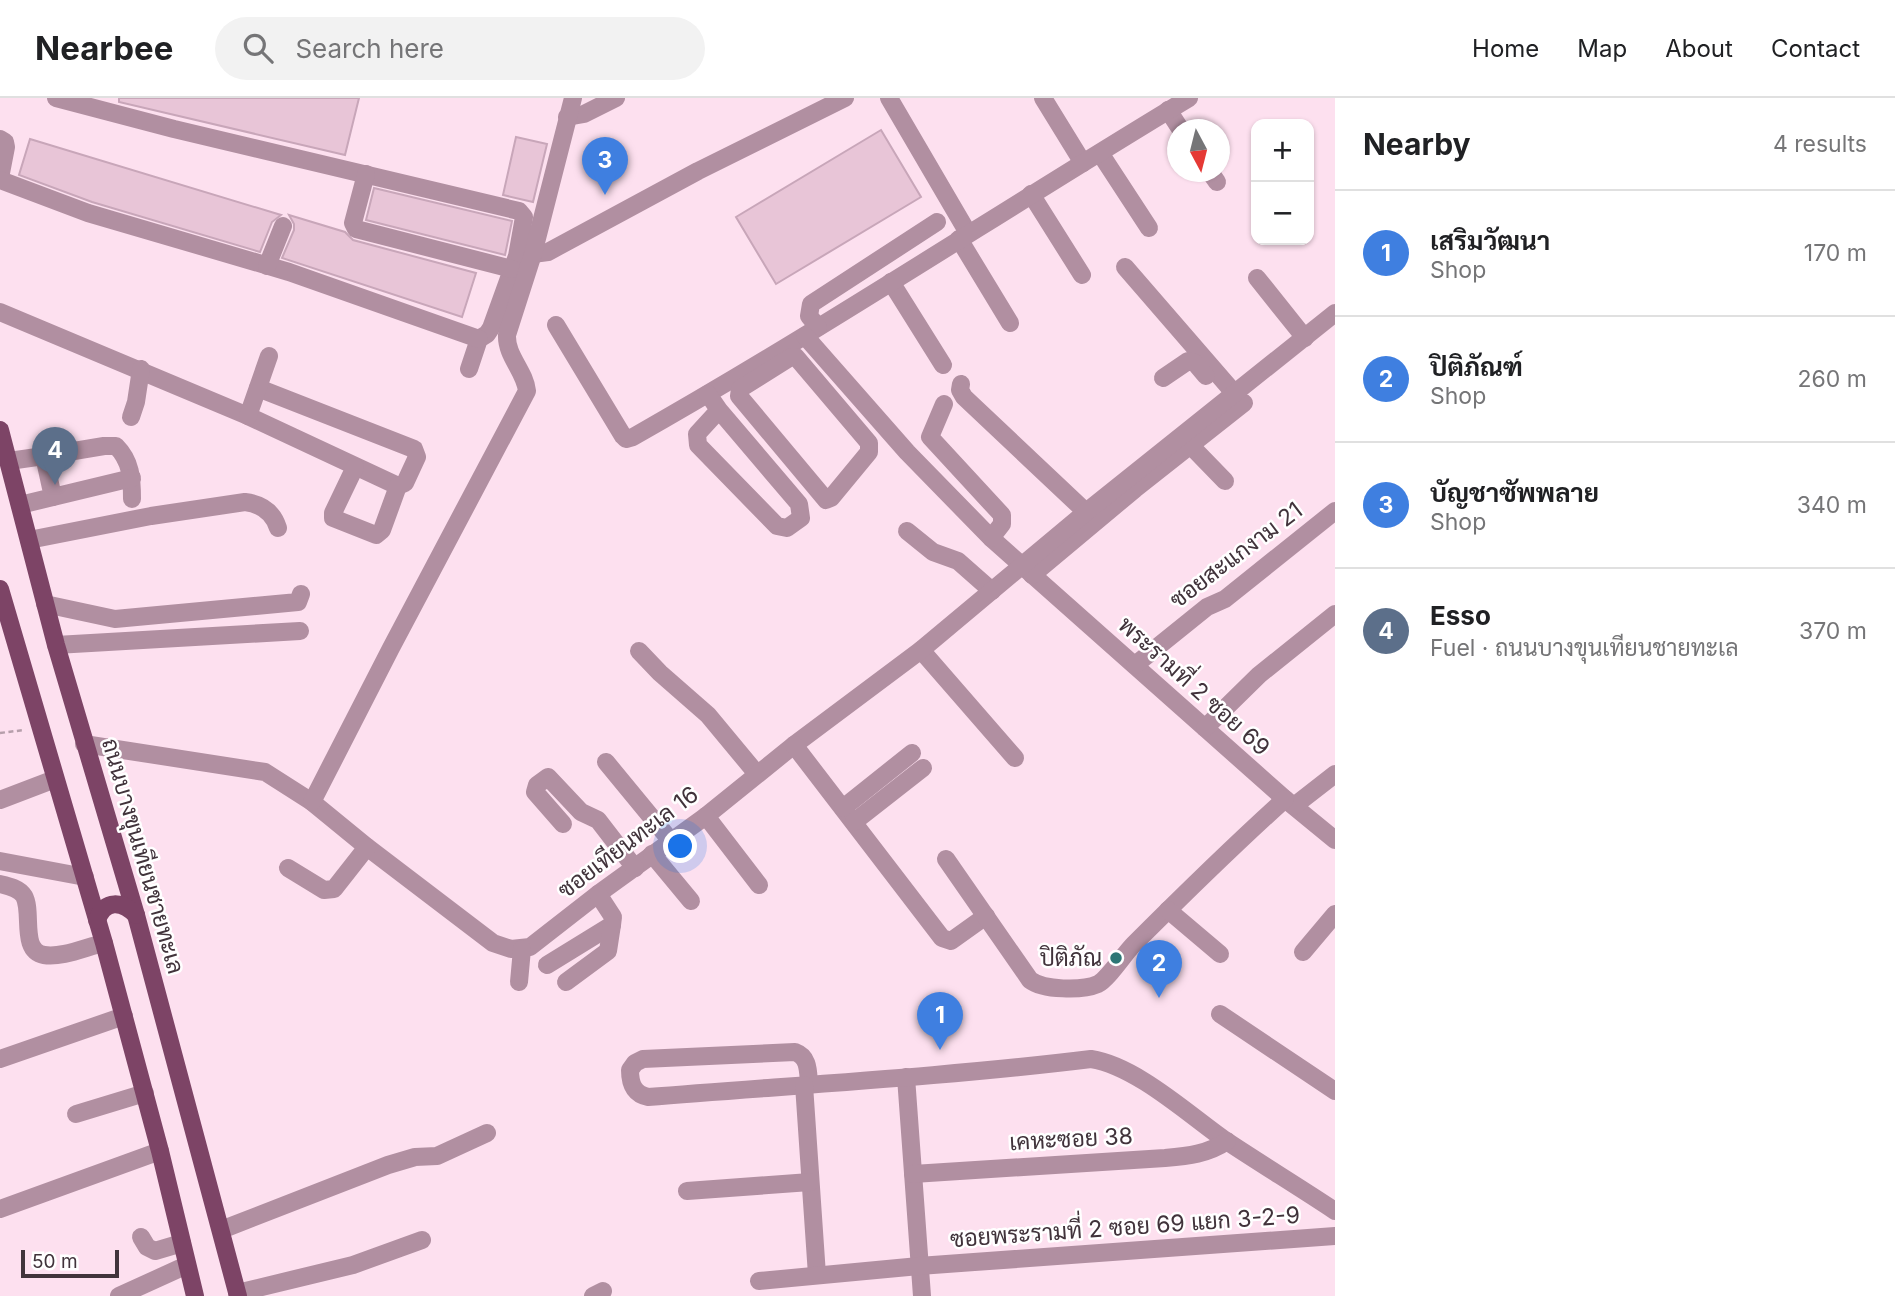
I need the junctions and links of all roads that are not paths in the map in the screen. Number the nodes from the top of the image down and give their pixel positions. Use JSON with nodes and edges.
{"nodes":[{"id":1,"x":55,"y":98,"type":"edge"},
{"id":2,"x":573,"y":98,"type":"edge"},
{"id":3,"x":616,"y":98,"type":"edge"},
{"id":4,"x":845,"y":98,"type":"edge"},
{"id":5,"x":889,"y":98,"type":"edge"},
{"id":6,"x":1043,"y":98,"type":"edge"},
{"id":7,"x":1189,"y":98,"type":"edge"},
{"id":8,"x":1168,"y":110,"type":"junction"},
{"id":9,"x":568,"y":117,"type":"junction"},
{"id":10,"x":1174,"y":119,"type":"edge"},
{"id":11,"x":0,"y":139,"type":"edge"},
{"id":12,"x":1100,"y":153,"type":"junction"},
{"id":13,"x":1083,"y":163,"type":"junction"},
{"id":14,"x":366,"y":174,"type":"junction"},
{"id":15,"x":0,"y":179,"type":"edge"},
{"id":16,"x":1031,"y":194,"type":"junction"},
{"id":17,"x":937,"y":222,"type":"dead end"},
{"id":18,"x":283,"y":226,"type":"dead end"},
{"id":19,"x":1149,"y":228,"type":"dead end"},
{"id":20,"x":964,"y":236,"type":"junction"},
{"id":21,"x":533,"y":254,"type":"junction"},
{"id":22,"x":267,"y":266,"type":"junction"},
{"id":23,"x":1125,"y":267,"type":"dead end"},
{"id":24,"x":512,"y":269,"type":"junction"},
{"id":25,"x":1082,"y":275,"type":"dead end"},
{"id":26,"x":1257,"y":278,"type":"dead end"},
{"id":27,"x":891,"y":282,"type":"junction"},
{"id":28,"x":0,"y":312,"type":"edge"},
{"id":29,"x":1335,"y":313,"type":"edge"},
{"id":30,"x":1010,"y":323,"type":"dead end"},
{"id":31,"x":556,"y":326,"type":"dead end"},
{"id":32,"x":812,"y":332,"type":"junction"},
{"id":33,"x":1305,"y":338,"type":"junction"},
{"id":34,"x":480,"y":339,"type":"junction"},
{"id":35,"x":269,"y":356,"type":"dead end"},
{"id":36,"x":943,"y":365,"type":"dead end"},
{"id":37,"x":141,"y":369,"type":"junction"},
{"id":38,"x":470,"y":369,"type":"dead end"},
{"id":39,"x":834,"y":371,"type":"junction"},
{"id":40,"x":1163,"y":378,"type":"dead end"},
{"id":41,"x":819,"y":383,"type":"junction"},
{"id":42,"x":961,"y":384,"type":"dead end"},
{"id":43,"x":258,"y":388,"type":"junction"},
{"id":44,"x":708,"y":394,"type":"junction"},
{"id":45,"x":1235,"y":399,"type":"junction"},
{"id":46,"x":944,"y":404,"type":"dead end"},
{"id":47,"x":719,"y":410,"type":"junction"},
{"id":48,"x":248,"y":416,"type":"junction"},
{"id":49,"x":131,"y":417,"type":"dead end"},
{"id":50,"x":0,"y":430,"type":"edge"},
{"id":51,"x":1191,"y":446,"type":"junction"},
{"id":52,"x":44,"y":456,"type":"junction"},
{"id":53,"x":9,"y":461,"type":"junction"},
{"id":54,"x":355,"y":467,"type":"junction"},
{"id":55,"x":132,"y":478,"type":"junction"},
{"id":56,"x":1225,"y":481,"type":"dead end"},
{"id":57,"x":398,"y":486,"type":"junction"},
{"id":58,"x":53,"y":497,"type":"junction"},
{"id":59,"x":132,"y":499,"type":"dead end"},
{"id":60,"x":20,"y":505,"type":"junction"},
{"id":61,"x":1335,"y":511,"type":"edge"},
{"id":62,"x":1086,"y":512,"type":"junction"},
{"id":63,"x":278,"y":528,"type":"dead end"},
{"id":64,"x":907,"y":531,"type":"dead end"},
{"id":65,"x":991,"y":538,"type":"junction"},
{"id":66,"x":29,"y":540,"type":"junction"},
{"id":67,"x":1027,"y":571,"type":"junction"},
{"id":68,"x":0,"y":589,"type":"edge"},
{"id":69,"x":992,"y":591,"type":"junction"},
{"id":70,"x":301,"y":594,"type":"dead end"},
{"id":71,"x":46,"y":604,"type":"junction"},
{"id":72,"x":1335,"y":614,"type":"edge"},
{"id":73,"x":300,"y":631,"type":"dead end"},
{"id":74,"x":56,"y":645,"type":"junction"},
{"id":75,"x":921,"y":650,"type":"junction"},
{"id":76,"x":639,"y":651,"type":"dead end"},
{"id":77,"x":1135,"y":665,"type":"junction"},
{"id":78,"x":1205,"y":728,"type":"junction"},
{"id":79,"x":84,"y":744,"type":"junction"},
{"id":80,"x":794,"y":745,"type":"junction"},
{"id":81,"x":912,"y":752,"type":"dead end"},
{"id":82,"x":1015,"y":758,"type":"dead end"},
{"id":83,"x":606,"y":762,"type":"dead end"},
{"id":84,"x":923,"y":768,"type":"dead end"},
{"id":85,"x":757,"y":774,"type":"junction"},
{"id":86,"x":1335,"y":774,"type":"edge"},
{"id":87,"x":55,"y":779,"type":"junction"},
{"id":88,"x":0,"y":800,"type":"edge"},
{"id":89,"x":312,"y":802,"type":"junction"},
{"id":90,"x":1289,"y":803,"type":"junction"},
{"id":91,"x":849,"y":815,"type":"junction"},
{"id":92,"x":706,"y":816,"type":"junction"},
{"id":93,"x":563,"y":824,"type":"dead end"},
{"id":94,"x":1335,"y":839,"type":"edge"},
{"id":95,"x":671,"y":841,"type":"junction"},
{"id":96,"x":367,"y":847,"type":"junction"},
{"id":97,"x":652,"y":854,"type":"junction"},
{"id":98,"x":946,"y":859,"type":"dead end"},
{"id":99,"x":0,"y":861,"type":"edge"},
{"id":100,"x":288,"y":868,"type":"dead end"},
{"id":101,"x":635,"y":868,"type":"junction"},
{"id":102,"x":85,"y":877,"type":"junction"},
{"id":103,"x":0,"y":884,"type":"edge"},
{"id":104,"x":759,"y":885,"type":"dead end"},
{"id":105,"x":598,"y":894,"type":"junction"},
{"id":106,"x":691,"y":901,"type":"dead end"},
{"id":107,"x":1168,"y":910,"type":"junction"},
{"id":108,"x":1335,"y":914,"type":"edge"},
{"id":109,"x":136,"y":915,"type":"junction"},
{"id":110,"x":986,"y":916,"type":"junction"},
{"id":111,"x":97,"y":920,"type":"junction"},
{"id":112,"x":612,"y":925,"type":"junction"},
{"id":113,"x":104,"y":943,"type":"junction"},
{"id":114,"x":522,"y":949,"type":"junction"},
{"id":115,"x":1303,"y":952,"type":"dead end"},
{"id":116,"x":1220,"y":954,"type":"dead end"},
{"id":117,"x":547,"y":965,"type":"dead end"},
{"id":118,"x":519,"y":982,"type":"dead end"},
{"id":119,"x":566,"y":982,"type":"dead end"},
{"id":120,"x":1220,"y":1014,"type":"dead end"},
{"id":121,"x":124,"y":1016,"type":"junction"},
{"id":122,"x":0,"y":1059,"type":"edge"},
{"id":123,"x":906,"y":1077,"type":"junction"},
{"id":124,"x":806,"y":1085,"type":"junction"},
{"id":125,"x":1335,"y":1091,"type":"edge"},
{"id":126,"x":145,"y":1093,"type":"junction"},
{"id":127,"x":76,"y":1114,"type":"dead end"},
{"id":128,"x":487,"y":1133,"type":"dead end"},
{"id":129,"x":1227,"y":1141,"type":"junction"},
{"id":130,"x":160,"y":1151,"type":"junction"},
{"id":131,"x":913,"y":1174,"type":"junction"},
{"id":132,"x":810,"y":1182,"type":"junction"},
{"id":133,"x":687,"y":1191,"type":"dead end"},
{"id":134,"x":0,"y":1209,"type":"edge"},
{"id":135,"x":1335,"y":1211,"type":"edge"},
{"id":136,"x":221,"y":1230,"type":"junction"},
{"id":137,"x":1335,"y":1236,"type":"edge"},
{"id":138,"x":142,"y":1237,"type":"dead end"},
{"id":139,"x":422,"y":1240,"type":"dead end"},
{"id":140,"x":182,"y":1243,"type":"junction"},
{"id":141,"x":187,"y":1265,"type":"junction"},
{"id":142,"x":919,"y":1266,"type":"junction"},
{"id":143,"x":817,"y":1275,"type":"junction"},
{"id":144,"x":759,"y":1281,"type":"dead end"},
{"id":145,"x":237,"y":1295,"type":"edge"},
{"id":146,"x":118,"y":1296,"type":"edge"},
{"id":147,"x":194,"y":1296,"type":"edge"},
{"id":148,"x":922,"y":1296,"type":"edge"}],
"edges":[{"from":1,"to":14,"type":"street"},
{"from":2,"to":9,"type":"street"},
{"from":3,"to":9,"type":"street"},
{"from":4,"to":21,"type":"street"},
{"from":5,"to":20,"type":"street"},
{"from":6,"to":13,"type":"street"},
{"from":7,"to":8,"type":"street"},
{"from":8,"to":10,"type":"street"},
{"from":8,"to":12,"type":"street"},
{"from":9,"to":21,"type":"street"},
{"from":11,"to":15,"type":"street"},
{"from":12,"to":13,"type":"street"},
{"from":12,"to":19,"type":"street"},
{"from":13,"to":16,"type":"street"},
{"from":14,"to":24,"type":"street"},
{"from":14,"to":24,"type":"street"},
{"from":15,"to":22,"type":"street"},
{"from":16,"to":20,"type":"street"},
{"from":16,"to":25,"type":"street"},
{"from":17,"to":32,"type":"street"},
{"from":18,"to":22,"type":"street"},
{"from":20,"to":27,"type":"street"},
{"from":20,"to":30,"type":"street"},
{"from":21,"to":89,"type":"street"},
{"from":22,"to":34,"type":"street"},
{"from":23,"to":45,"type":"street"},
{"from":24,"to":34,"type":"street"},
{"from":26,"to":33,"type":"street"},
{"from":27,"to":32,"type":"street"},
{"from":27,"to":36,"type":"street"},
{"from":28,"to":37,"type":"street"},
{"from":29,"to":33,"type":"street"},
{"from":31,"to":44,"type":"street"},
{"from":32,"to":39,"type":"street","name":"พระรามที่ 2 ซอย 69"},
{"from":32,"to":44,"type":"street"},
{"from":33,"to":45,"type":"street"},
{"from":34,"to":38,"type":"street"},
{"from":35,"to":43,"type":"street"},
{"from":37,"to":48,"type":"street"},
{"from":37,"to":49,"type":"street"},
{"from":39,"to":41,"type":"street"},
{"from":39,"to":65,"type":"street","name":"พระรามที่ 2 ซอย 69"},
{"from":40,"to":45,"type":"street"},
{"from":41,"to":41,"type":"street"},
{"from":42,"to":62,"type":"street"},
{"from":43,"to":48,"type":"street"},
{"from":43,"to":57,"type":"street"},
{"from":44,"to":47,"type":"street"},
{"from":45,"to":51,"type":"street"},
{"from":45,"to":62,"type":"street"},
{"from":46,"to":65,"type":"street"},
{"from":47,"to":47,"type":"street"},
{"from":48,"to":54,"type":"street"},
{"from":50,"to":53,"type":"main road","name":"ถนนบางขุนเทียนชายทะเล"},
{"from":51,"to":56,"type":"street"},
{"from":51,"to":67,"type":"street"},
{"from":52,"to":53,"type":"street"},
{"from":52,"to":55,"type":"street"},
{"from":52,"to":58,"type":"street"},
{"from":53,"to":60,"type":"main road","name":"ถนนบางขุนเทียนชายทะเล"},
{"from":54,"to":57,"type":"street"},
{"from":54,"to":57,"type":"street"},
{"from":55,"to":58,"type":"street"},
{"from":55,"to":59,"type":"street"},
{"from":58,"to":60,"type":"street"},
{"from":60,"to":66,"type":"main road","name":"ถนนบางขุนเทียนชายทะเล"},
{"from":61,"to":77,"type":"street","name":"ซอยสะแกงาม 21"},
{"from":62,"to":67,"type":"street"},
{"from":63,"to":66,"type":"street"},
{"from":64,"to":69,"type":"street"},
{"from":65,"to":67,"type":"street","name":"พระรามที่ 2 ซอย 69"},
{"from":66,"to":71,"type":"main road","name":"ถนนบางขุนเทียนชายทะเล"},
{"from":67,"to":69,"type":"street","name":"ซอยเทียนทะเล 16"},
{"from":67,"to":77,"type":"street","name":"พระรามที่ 2 ซอย 69"},
{"from":68,"to":87,"type":"main road"},
{"from":69,"to":75,"type":"street","name":"ซอยเทียนทะเล 16"},
{"from":70,"to":71,"type":"street"},
{"from":71,"to":74,"type":"main road","name":"ถนนบางขุนเทียนชายทะเล"},
{"from":72,"to":78,"type":"street"},
{"from":73,"to":74,"type":"street"},
{"from":74,"to":79,"type":"main road","name":"ถนนบางขุนเทียนชายทะเล"},
{"from":75,"to":80,"type":"street","name":"ซอยเทียนทะเล 16"},
{"from":75,"to":82,"type":"street"},
{"from":76,"to":85,"type":"street"},
{"from":77,"to":78,"type":"street","name":"พระรามที่ 2 ซอย 69"},
{"from":78,"to":90,"type":"street","name":"พระรามที่ 2 ซอย 69"},
{"from":79,"to":89,"type":"street"},
{"from":79,"to":109,"type":"main road","name":"ถนนบางขุนเทียนชายทะเล"},
{"from":80,"to":85,"type":"street","name":"ซอยเทียนทะเล 16"},
{"from":80,"to":91,"type":"street"},
{"from":81,"to":91,"type":"street"},
{"from":83,"to":95,"type":"street"},
{"from":84,"to":91,"type":"street"},
{"from":85,"to":92,"type":"street","name":"ซอยเทียนทะเล 16"},
{"from":86,"to":90,"type":"street"},
{"from":87,"to":88,"type":"street"},
{"from":87,"to":102,"type":"main road"},
{"from":89,"to":96,"type":"street"},
{"from":90,"to":94,"type":"street","name":"พระรามที่ 2 ซอย 69"},
{"from":90,"to":107,"type":"street"},
{"from":91,"to":110,"type":"street"},
{"from":92,"to":95,"type":"street","name":"ซอยเทียนทะเล 16"},
{"from":92,"to":104,"type":"street"},
{"from":93,"to":101,"type":"street"},
{"from":95,"to":97,"type":"street","name":"ซอยเทียนทะเล 16"},
{"from":96,"to":100,"type":"street"},
{"from":96,"to":114,"type":"street"},
{"from":97,"to":101,"type":"street","name":"ซอยเทียนทะเล 16"},
{"from":97,"to":106,"type":"street"},
{"from":98,"to":110,"type":"street"},
{"from":99,"to":102,"type":"street"},
{"from":101,"to":105,"type":"street","name":"ซอยเทียนทะเล 16"},
{"from":102,"to":111,"type":"main road"},
{"from":103,"to":113,"type":"street"},
{"from":105,"to":112,"type":"street"},
{"from":105,"to":114,"type":"street","name":"ซอยเทียนทะเล 16"},
{"from":107,"to":110,"type":"street"},
{"from":107,"to":116,"type":"street"},
{"from":108,"to":115,"type":"street"},
{"from":109,"to":111,"type":"main road"},
{"from":109,"to":136,"type":"main road","name":"ถนนบางขุนเทียนชายทะเล"},
{"from":111,"to":113,"type":"main road"},
{"from":112,"to":117,"type":"street"},
{"from":112,"to":119,"type":"street"},
{"from":113,"to":121,"type":"main road"},
{"from":114,"to":118,"type":"street"},
{"from":120,"to":125,"type":"street"},
{"from":121,"to":122,"type":"street"},
{"from":121,"to":126,"type":"main road"},
{"from":123,"to":124,"type":"street"},
{"from":123,"to":129,"type":"street"},
{"from":123,"to":131,"type":"street"},
{"from":124,"to":124,"type":"street"},
{"from":124,"to":132,"type":"street"},
{"from":126,"to":127,"type":"street"},
{"from":126,"to":130,"type":"main road"},
{"from":128,"to":136,"type":"street"},
{"from":129,"to":131,"type":"street","name":"เคหะซอย 38"},
{"from":129,"to":135,"type":"street"},
{"from":130,"to":134,"type":"street"},
{"from":130,"to":140,"type":"main road"},
{"from":131,"to":142,"type":"street"},
{"from":132,"to":133,"type":"street"},
{"from":132,"to":143,"type":"street"},
{"from":136,"to":145,"type":"main road","name":"ถนนบางขุนเทียนชายทะเล"},
{"from":137,"to":142,"type":"street","name":"ซอยพระรามที่ 2 ซอย 69 แยก 3-2-9"},
{"from":138,"to":140,"type":"street"},
{"from":139,"to":145,"type":"street"},
{"from":140,"to":141,"type":"main road"},
{"from":141,"to":146,"type":"street"},
{"from":141,"to":147,"type":"main road"},
{"from":142,"to":143,"type":"street","name":"ซอยพระรามที่ 2 ซอย 69 แยก 3-2-9"},
{"from":142,"to":148,"type":"street"},
{"from":143,"to":144,"type":"street","name":"ซอยพระรามที่ 2 ซอย 69 แยก 3-2-9"}]}
